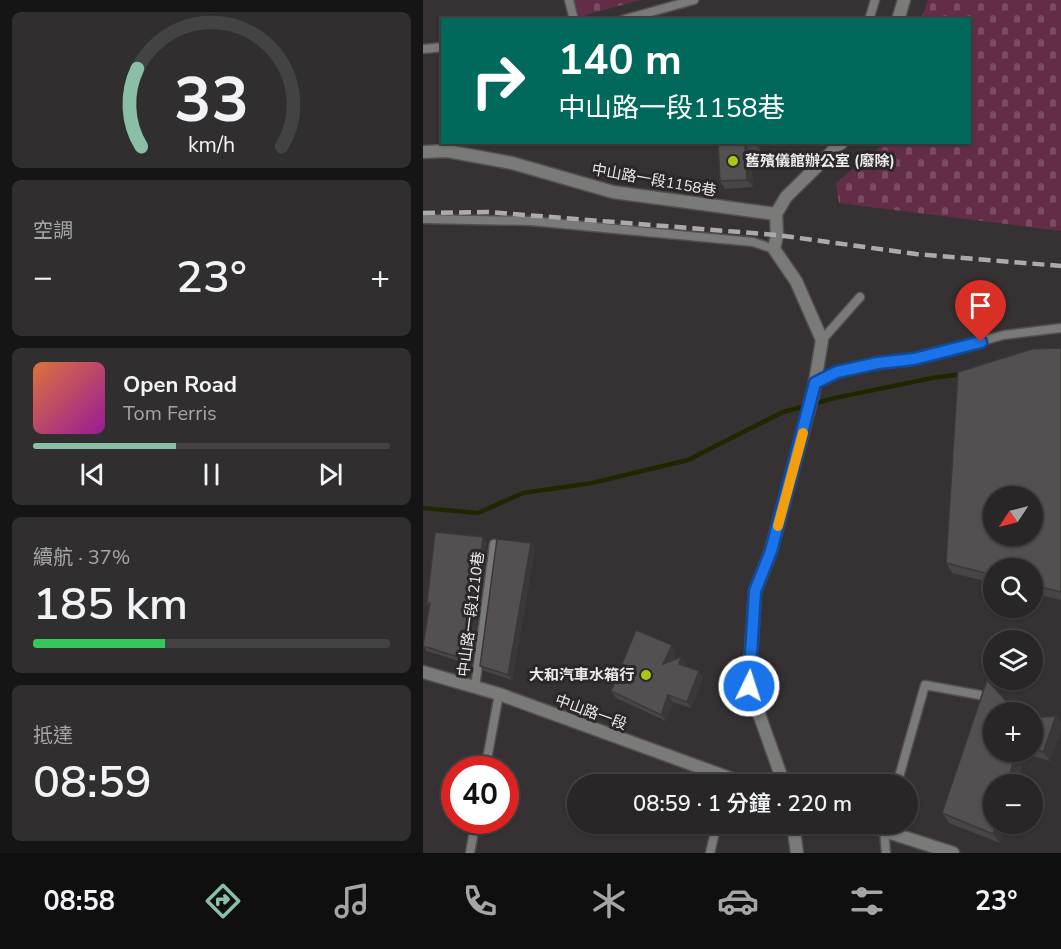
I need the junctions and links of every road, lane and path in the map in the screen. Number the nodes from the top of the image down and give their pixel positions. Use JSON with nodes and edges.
{"nodes":[{"id":1,"x":569,"y":0,"type":"edge"},
{"id":2,"x":694,"y":0,"type":"edge"},
{"id":3,"x":875,"y":0,"type":"edge"},
{"id":4,"x":904,"y":0,"type":"edge"},
{"id":5,"x":574,"y":18,"type":"edge"},
{"id":6,"x":629,"y":18,"type":"edge"},
{"id":7,"x":870,"y":18,"type":"edge"},
{"id":8,"x":899,"y":18,"type":"edge"},
{"id":9,"x":441,"y":47,"type":"edge"},
{"id":10,"x":423,"y":49,"type":"edge"},
{"id":11,"x":840,"y":144,"type":"edge"},
{"id":12,"x":423,"y":152,"type":"edge"},
{"id":13,"x":776,"y":214,"type":"junction"},
{"id":14,"x":423,"y":219,"type":"edge"},
{"id":15,"x":774,"y":249,"type":"junction"},
{"id":16,"x":860,"y":297,"type":"dead end"},
{"id":17,"x":1061,"y":328,"type":"edge"},
{"id":18,"x":822,"y":340,"type":"junction"},
{"id":19,"x":815,"y":383,"type":"junction"},
{"id":20,"x":494,"y":544,"type":"edge"},
{"id":21,"x":423,"y":672,"type":"edge"},
{"id":22,"x":475,"y":687,"type":"junction"},
{"id":23,"x":499,"y":694,"type":"junction"},
{"id":24,"x":980,"y":695,"type":"edge"},
{"id":25,"x":488,"y":756,"type":"edge"},
{"id":26,"x":709,"y":774,"type":"edge"},
{"id":27,"x":780,"y":774,"type":"edge"},
{"id":28,"x":900,"y":774,"type":"edge"},
{"id":29,"x":473,"y":834,"type":"edge"},
{"id":30,"x":714,"y":834,"type":"edge"},
{"id":31,"x":794,"y":834,"type":"edge"},
{"id":32,"x":885,"y":834,"type":"edge"},
{"id":33,"x":903,"y":834,"type":"edge"},
{"id":34,"x":470,"y":853,"type":"edge"},
{"id":35,"x":709,"y":853,"type":"edge"},
{"id":36,"x":797,"y":853,"type":"edge"},
{"id":37,"x":886,"y":853,"type":"edge"},
{"id":38,"x":953,"y":853,"type":"edge"}],
"edges":[{"from":1,"to":5,"type":"lane"},
{"from":2,"to":6,"type":"lane"},
{"from":3,"to":7,"type":"lane"},
{"from":4,"to":8,"type":"street"},
{"from":9,"to":10,"type":"lane"},
{"from":11,"to":13,"type":"street"},
{"from":12,"to":13,"type":"street","name":"中山路一段1158巷"},
{"from":13,"to":15,"type":"street"},
{"from":14,"to":15,"type":"lane"},
{"from":15,"to":18,"type":"street"},
{"from":16,"to":18,"type":"lane"},
{"from":17,"to":19,"type":"lane"},
{"from":18,"to":19,"type":"street"},
{"from":19,"to":27,"type":"street"},
{"from":20,"to":22,"type":"lane","name":"中山路一段1210巷"},
{"from":21,"to":22,"type":"street","name":"中山路一段"},
{"from":22,"to":23,"type":"street","name":"中山路一段"},
{"from":23,"to":25,"type":"lane"},
{"from":23,"to":26,"type":"street","name":"中山路一段"},
{"from":24,"to":28,"type":"lane"},
{"from":29,"to":34,"type":"lane"},
{"from":30,"to":35,"type":"lane"},
{"from":31,"to":36,"type":"street"},
{"from":32,"to":37,"type":"lane"},
{"from":33,"to":38,"type":"street"}]}
